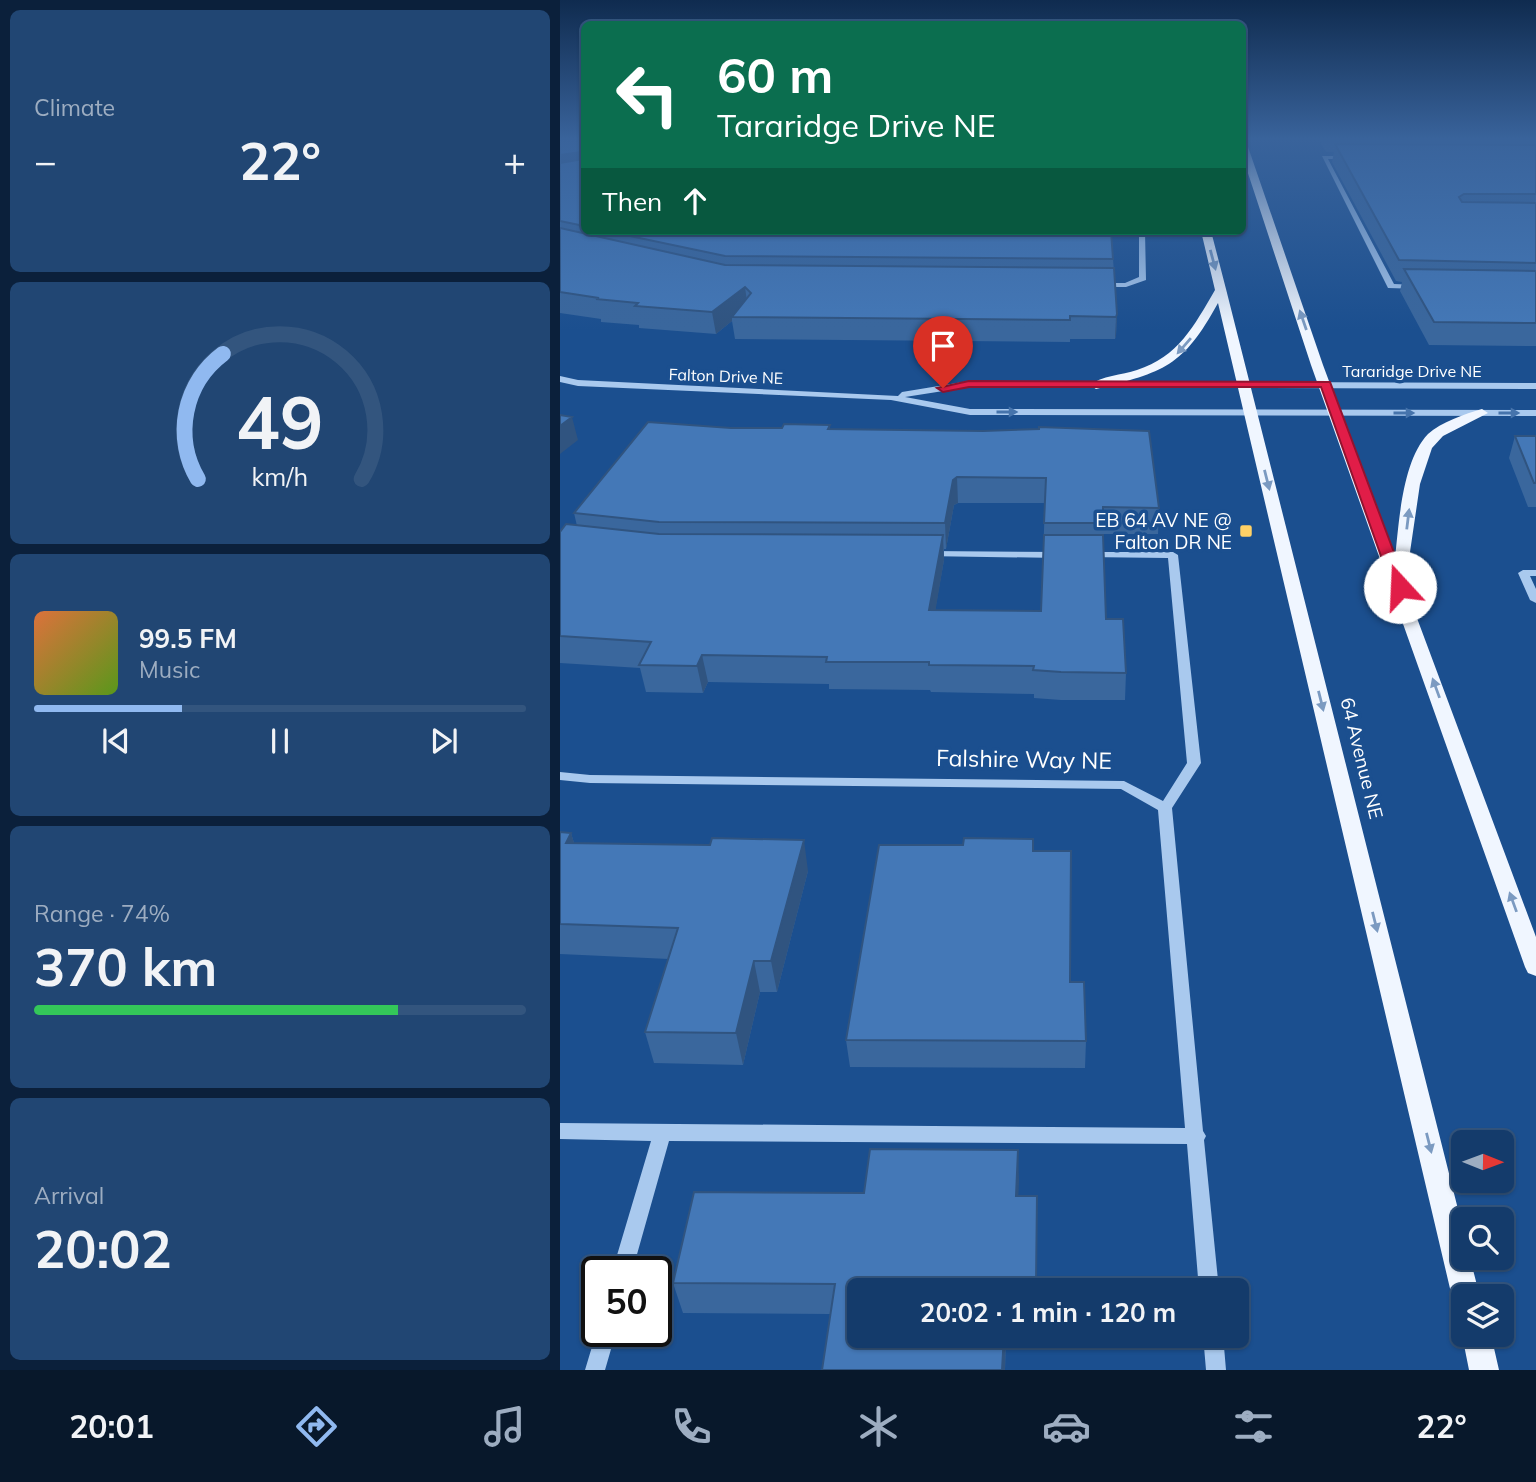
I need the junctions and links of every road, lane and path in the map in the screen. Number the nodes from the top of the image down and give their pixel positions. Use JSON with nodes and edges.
{"nodes":[{"id":1,"x":1263,"y":202,"type":"edge"},
{"id":2,"x":1347,"y":202,"type":"edge"},
{"id":3,"x":1142,"y":235,"type":"edge"},
{"id":4,"x":1207,"y":235,"type":"edge"},
{"id":5,"x":1085,"y":285,"type":"edge"},
{"id":6,"x":1431,"y":287,"type":"edge"},
{"id":7,"x":1221,"y":289,"type":"junction"},
{"id":8,"x":560,"y":379,"type":"edge"},
{"id":9,"x":1326,"y":384,"type":"junction"},
{"id":10,"x":1096,"y":385,"type":"junction"},
{"id":11,"x":1245,"y":386,"type":"junction"},
{"id":12,"x":1536,"y":386,"type":"edge"},
{"id":13,"x":891,"y":397,"type":"junction"},
{"id":14,"x":1251,"y":413,"type":"junction"},
{"id":15,"x":1336,"y":413,"type":"junction"},
{"id":16,"x":1482,"y":413,"type":"junction"},
{"id":17,"x":1536,"y":413,"type":"edge"},
{"id":18,"x":911,"y":554,"type":"edge"},
{"id":19,"x":1536,"y":573,"type":"edge"},
{"id":20,"x":1400,"y":587,"type":"junction"},
{"id":21,"x":1536,"y":600,"type":"edge"},
{"id":22,"x":560,"y":776,"type":"edge"},
{"id":23,"x":1165,"y":807,"type":"junction"},
{"id":24,"x":1536,"y":967,"type":"edge"},
{"id":25,"x":560,"y":1131,"type":"edge"},
{"id":26,"x":662,"y":1133,"type":"junction"},
{"id":27,"x":1197,"y":1136,"type":"junction"},
{"id":28,"x":627,"y":1256,"type":"edge"},
{"id":29,"x":1208,"y":1278,"type":"edge"},
{"id":30,"x":1463,"y":1284,"type":"edge"},
{"id":31,"x":602,"y":1347,"type":"edge"},
{"id":32,"x":1479,"y":1347,"type":"edge"},
{"id":33,"x":1214,"y":1348,"type":"edge"},
{"id":34,"x":595,"y":1370,"type":"edge"},
{"id":35,"x":1216,"y":1370,"type":"edge"},
{"id":36,"x":1484,"y":1370,"type":"edge"}],
"edges":[{"from":9,"to":1,"type":"main road","one_way":true},
{"from":2,"to":6,"type":"street"},
{"from":3,"to":5,"type":"street"},
{"from":4,"to":7,"type":"main road","name":"64 Avenue NE","one_way":true},
{"from":7,"to":10,"type":"main road","one_way":true},
{"from":7,"to":11,"type":"main road","name":"64 Avenue NE"},
{"from":8,"to":13,"type":"street","name":"Falton Drive NE"},
{"from":9,"to":11,"type":"street","name":"Tararidge Drive NE"},
{"from":9,"to":12,"type":"street","name":"Tararidge Drive NE"},
{"from":9,"to":15,"type":"main road"},
{"from":10,"to":11,"type":"street","name":"Falton Drive NE"},
{"from":10,"to":13,"type":"street","name":"Falton Drive NE"},
{"from":11,"to":14,"type":"main road","name":"64 Avenue NE"},
{"from":13,"to":14,"type":"street","name":"Falton Drive NE","one_way":true},
{"from":14,"to":15,"type":"street"},
{"from":14,"to":30,"type":"main road","name":"64 Avenue NE","one_way":true},
{"from":15,"to":16,"type":"street","one_way":true},
{"from":15,"to":20,"type":"main road"},
{"from":16,"to":17,"type":"street","one_way":true},
{"from":20,"to":16,"type":"main road","one_way":true},
{"from":18,"to":23,"type":"street"},
{"from":19,"to":21,"type":"street"},
{"from":24,"to":20,"type":"main road","one_way":true},
{"from":22,"to":23,"type":"street","name":"Falshire Way NE"},
{"from":23,"to":27,"type":"street"},
{"from":25,"to":26,"type":"street"},
{"from":26,"to":27,"type":"street"},
{"from":26,"to":28,"type":"street"},
{"from":27,"to":29,"type":"street"},
{"from":31,"to":34,"type":"street"},
{"from":32,"to":36,"type":"main road"},
{"from":33,"to":35,"type":"street"}]}
